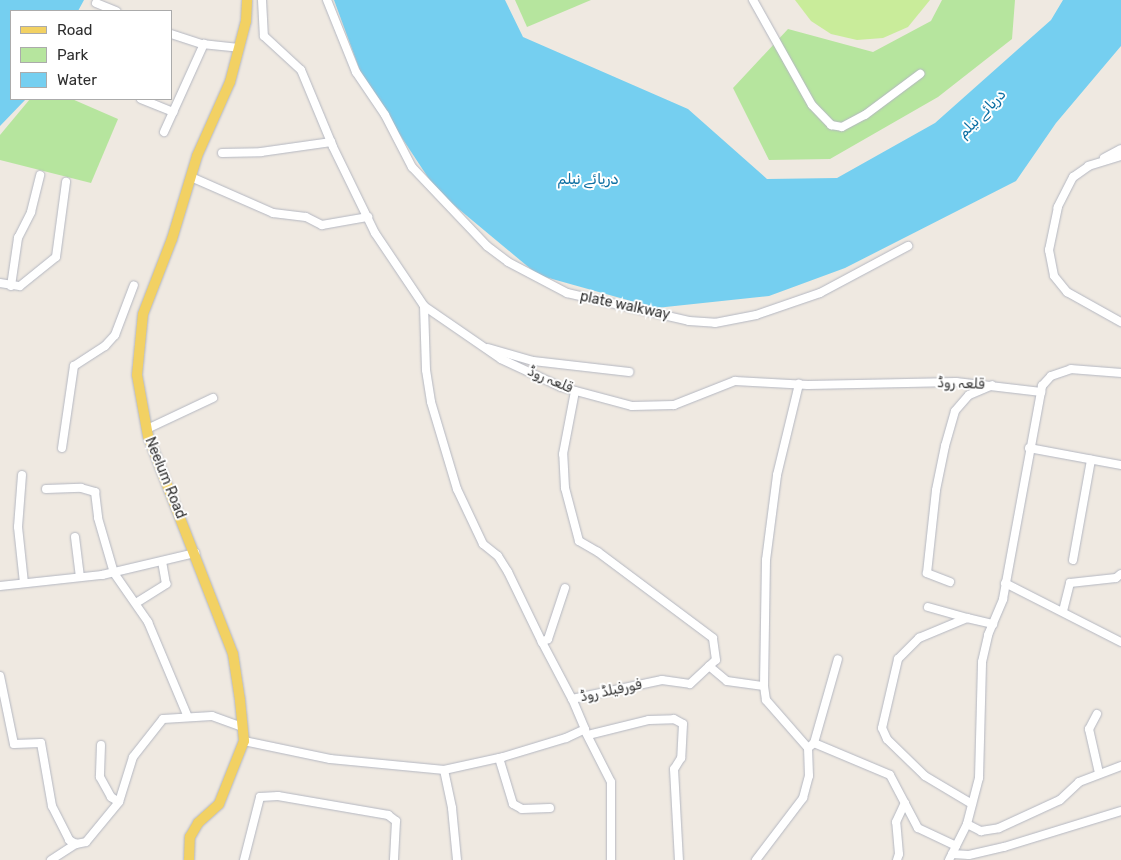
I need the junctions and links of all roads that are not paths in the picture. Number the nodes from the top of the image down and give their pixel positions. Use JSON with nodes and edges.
{"nodes":[{"id":1,"x":247,"y":0,"type":"edge"},
{"id":2,"x":262,"y":0,"type":"edge"},
{"id":3,"x":327,"y":0,"type":"edge"},
{"id":4,"x":752,"y":0,"type":"edge"},
{"id":5,"x":96,"y":3,"type":"dead end"},
{"id":6,"x":114,"y":10,"type":"edge"},
{"id":7,"x":172,"y":34,"type":"edge"},
{"id":8,"x":204,"y":44,"type":"junction"},
{"id":9,"x":239,"y":48,"type":"junction"},
{"id":10,"x":920,"y":74,"type":"dead end"},
{"id":11,"x":143,"y":100,"type":"edge"},
{"id":12,"x":173,"y":112,"type":"junction"},
{"id":13,"x":164,"y":132,"type":"dead end"},
{"id":14,"x":330,"y":142,"type":"junction"},
{"id":15,"x":1121,"y":149,"type":"edge"},
{"id":16,"x":222,"y":153,"type":"dead end"},
{"id":17,"x":1121,"y":156,"type":"edge"},
{"id":18,"x":1089,"y":166,"type":"junction"},
{"id":19,"x":40,"y":175,"type":"dead end"},
{"id":20,"x":190,"y":177,"type":"junction"},
{"id":21,"x":66,"y":182,"type":"dead end"},
{"id":22,"x":368,"y":217,"type":"junction"},
{"id":23,"x":908,"y":246,"type":"dead end"},
{"id":24,"x":0,"y":283,"type":"edge"},
{"id":25,"x":134,"y":285,"type":"dead end"},
{"id":26,"x":11,"y":286,"type":"junction"},
{"id":27,"x":424,"y":306,"type":"junction"},
{"id":28,"x":1121,"y":322,"type":"edge"},
{"id":29,"x":483,"y":347,"type":"junction"},
{"id":30,"x":629,"y":372,"type":"dead end"},
{"id":31,"x":1121,"y":373,"type":"edge"},
{"id":32,"x":799,"y":384,"type":"junction"},
{"id":33,"x":994,"y":384,"type":"junction"},
{"id":34,"x":575,"y":391,"type":"junction"},
{"id":35,"x":1040,"y":392,"type":"junction"},
{"id":36,"x":213,"y":398,"type":"dead end"},
{"id":37,"x":146,"y":429,"type":"junction"},
{"id":38,"x":62,"y":448,"type":"dead end"},
{"id":39,"x":1029,"y":448,"type":"junction"},
{"id":40,"x":1090,"y":460,"type":"junction"},
{"id":41,"x":1121,"y":465,"type":"edge"},
{"id":42,"x":22,"y":475,"type":"dead end"},
{"id":43,"x":46,"y":489,"type":"dead end"},
{"id":44,"x":75,"y":536,"type":"dead end"},
{"id":45,"x":195,"y":552,"type":"junction"},
{"id":46,"x":1073,"y":560,"type":"dead end"},
{"id":47,"x":162,"y":561,"type":"junction"},
{"id":48,"x":114,"y":573,"type":"junction"},
{"id":49,"x":1121,"y":574,"type":"edge"},
{"id":50,"x":80,"y":577,"type":"junction"},
{"id":51,"x":950,"y":582,"type":"dead end"},
{"id":52,"x":24,"y":583,"type":"junction"},
{"id":53,"x":1006,"y":583,"type":"junction"},
{"id":54,"x":0,"y":586,"type":"edge"},
{"id":55,"x":565,"y":588,"type":"dead end"},
{"id":56,"x":136,"y":603,"type":"junction"},
{"id":57,"x":928,"y":607,"type":"dead end"},
{"id":58,"x":1063,"y":611,"type":"junction"},
{"id":59,"x":967,"y":618,"type":"junction"},
{"id":60,"x":993,"y":624,"type":"junction"},
{"id":61,"x":542,"y":642,"type":"junction"},
{"id":62,"x":1121,"y":642,"type":"edge"},
{"id":63,"x":838,"y":659,"type":"dead end"},
{"id":64,"x":709,"y":666,"type":"junction"},
{"id":65,"x":0,"y":676,"type":"edge"},
{"id":66,"x":764,"y":686,"type":"junction"},
{"id":67,"x":572,"y":699,"type":"junction"},
{"id":68,"x":1097,"y":714,"type":"dead end"},
{"id":69,"x":188,"y":717,"type":"junction"},
{"id":70,"x":243,"y":728,"type":"junction"},
{"id":71,"x":586,"y":732,"type":"junction"},
{"id":72,"x":244,"y":740,"type":"junction"},
{"id":73,"x":101,"y":745,"type":"dead end"},
{"id":74,"x":811,"y":745,"type":"junction"},
{"id":75,"x":499,"y":758,"type":"junction"},
{"id":76,"x":1121,"y":766,"type":"edge"},
{"id":77,"x":444,"y":770,"type":"junction"},
{"id":78,"x":1099,"y":773,"type":"junction"},
{"id":79,"x":119,"y":802,"type":"junction"},
{"id":80,"x":905,"y":803,"type":"junction"},
{"id":81,"x":972,"y":804,"type":"junction"},
{"id":82,"x":550,"y":808,"type":"dead end"},
{"id":83,"x":1121,"y":812,"type":"edge"},
{"id":84,"x":967,"y":824,"type":"junction"},
{"id":85,"x":76,"y":844,"type":"junction"},
{"id":86,"x":956,"y":846,"type":"junction"},
{"id":87,"x":950,"y":857,"type":"edge"},
{"id":88,"x":51,"y":860,"type":"edge"},
{"id":89,"x":189,"y":860,"type":"edge"},
{"id":90,"x":244,"y":860,"type":"edge"},
{"id":91,"x":394,"y":860,"type":"edge"},
{"id":92,"x":457,"y":860,"type":"edge"},
{"id":93,"x":611,"y":860,"type":"edge"},
{"id":94,"x":679,"y":860,"type":"edge"},
{"id":95,"x":756,"y":860,"type":"edge"},
{"id":96,"x":897,"y":860,"type":"edge"}],
"edges":[{"from":1,"to":9,"type":"main road","name":"Neelum Road"},
{"from":2,"to":14,"type":"street","name":"قلعہ روڈ"},
{"from":3,"to":23,"type":"street","name":"plate walkway"},
{"from":4,"to":10,"type":"street"},
{"from":5,"to":6,"type":"street"},
{"from":7,"to":8,"type":"street"},
{"from":8,"to":9,"type":"street"},
{"from":8,"to":12,"type":"street"},
{"from":9,"to":20,"type":"main road","name":"Neelum Road"},
{"from":11,"to":12,"type":"street"},
{"from":12,"to":13,"type":"street"},
{"from":14,"to":16,"type":"street"},
{"from":14,"to":22,"type":"street","name":"قلعہ روڈ"},
{"from":15,"to":18,"type":"street"},
{"from":17,"to":18,"type":"street"},
{"from":18,"to":28,"type":"street"},
{"from":19,"to":26,"type":"street"},
{"from":20,"to":22,"type":"street"},
{"from":20,"to":37,"type":"main road","name":"Neelum Road"},
{"from":21,"to":26,"type":"street"},
{"from":22,"to":27,"type":"street","name":"قلعہ روڈ"},
{"from":24,"to":26,"type":"street"},
{"from":25,"to":38,"type":"street"},
{"from":27,"to":29,"type":"street","name":"قلعہ روڈ"},
{"from":27,"to":61,"type":"street"},
{"from":29,"to":30,"type":"street"},
{"from":29,"to":34,"type":"street","name":"قلعہ روڈ"},
{"from":31,"to":35,"type":"street"},
{"from":32,"to":33,"type":"street","name":"قلعہ روڈ"},
{"from":32,"to":34,"type":"street","name":"قلعہ روڈ"},
{"from":32,"to":66,"type":"street"},
{"from":33,"to":35,"type":"street","name":"قلعہ روڈ"},
{"from":33,"to":51,"type":"street"},
{"from":34,"to":64,"type":"street"},
{"from":35,"to":39,"type":"street"},
{"from":36,"to":37,"type":"street"},
{"from":37,"to":45,"type":"main road","name":"Neelum Road"},
{"from":39,"to":40,"type":"street"},
{"from":39,"to":53,"type":"street"},
{"from":40,"to":41,"type":"street"},
{"from":40,"to":46,"type":"street"},
{"from":42,"to":52,"type":"street"},
{"from":43,"to":48,"type":"street"},
{"from":44,"to":50,"type":"street"},
{"from":45,"to":47,"type":"street"},
{"from":45,"to":70,"type":"main road","name":"Neelum Road"},
{"from":47,"to":48,"type":"street"},
{"from":47,"to":56,"type":"street"},
{"from":48,"to":50,"type":"street"},
{"from":48,"to":56,"type":"street"},
{"from":49,"to":58,"type":"street"},
{"from":50,"to":52,"type":"street"},
{"from":52,"to":54,"type":"street"},
{"from":53,"to":58,"type":"street"},
{"from":53,"to":60,"type":"street"},
{"from":55,"to":61,"type":"street"},
{"from":56,"to":69,"type":"street"},
{"from":57,"to":59,"type":"street"},
{"from":58,"to":62,"type":"street"},
{"from":59,"to":60,"type":"street"},
{"from":59,"to":81,"type":"street"},
{"from":60,"to":81,"type":"street"},
{"from":61,"to":67,"type":"street"},
{"from":63,"to":74,"type":"street"},
{"from":64,"to":66,"type":"street"},
{"from":64,"to":67,"type":"street","name":"فورفیلڈ روڈ"},
{"from":65,"to":85,"type":"street"},
{"from":66,"to":74,"type":"street"},
{"from":67,"to":71,"type":"street","name":"فورفیلڈ روڈ"},
{"from":68,"to":78,"type":"street"},
{"from":69,"to":70,"type":"street"},
{"from":69,"to":79,"type":"street"},
{"from":70,"to":72,"type":"main road","name":"Neelum Road"},
{"from":71,"to":75,"type":"street"},
{"from":71,"to":93,"type":"street","name":"فورفیلڈ روڈ"},
{"from":71,"to":94,"type":"street"},
{"from":72,"to":77,"type":"street"},
{"from":72,"to":89,"type":"main road","name":"Neelum Road"},
{"from":73,"to":79,"type":"street"},
{"from":74,"to":80,"type":"street"},
{"from":74,"to":95,"type":"street"},
{"from":75,"to":77,"type":"street"},
{"from":75,"to":82,"type":"street"},
{"from":76,"to":78,"type":"street"},
{"from":77,"to":92,"type":"street"},
{"from":78,"to":84,"type":"street"},
{"from":79,"to":85,"type":"street"},
{"from":80,"to":86,"type":"street"},
{"from":80,"to":96,"type":"street"},
{"from":81,"to":84,"type":"street"},
{"from":83,"to":87,"type":"street"},
{"from":84,"to":86,"type":"street"},
{"from":85,"to":88,"type":"street"},
{"from":86,"to":87,"type":"street"},
{"from":90,"to":91,"type":"street"}]}
